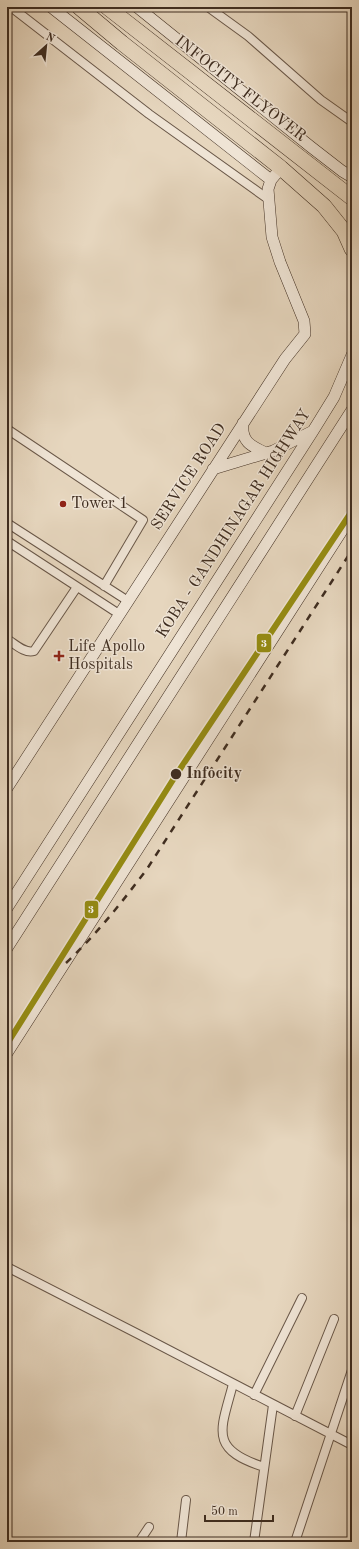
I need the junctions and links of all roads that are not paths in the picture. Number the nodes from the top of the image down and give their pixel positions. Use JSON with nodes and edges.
{"nodes":[{"id":1,"x":11,"y":7,"type":"edge"},
{"id":2,"x":51,"y":7,"type":"edge"},
{"id":3,"x":79,"y":7,"type":"edge"},
{"id":4,"x":106,"y":7,"type":"edge"},
{"id":5,"x":137,"y":7,"type":"edge"},
{"id":6,"x":208,"y":7,"type":"edge"},
{"id":7,"x":218,"y":10,"type":"edge"},
{"id":8,"x":352,"y":122,"type":"edge"},
{"id":9,"x":281,"y":168,"type":"junction"},
{"id":10,"x":352,"y":177,"type":"edge"},
{"id":11,"x":271,"y":180,"type":"junction"},
{"id":12,"x":352,"y":198,"type":"edge"},
{"id":13,"x":268,"y":199,"type":"junction"},
{"id":14,"x":352,"y":249,"type":"edge"},
{"id":15,"x":352,"y":355,"type":"edge"},
{"id":16,"x":352,"y":410,"type":"edge"},
{"id":17,"x":243,"y":423,"type":"junction"},
{"id":18,"x":7,"y":429,"type":"edge"},
{"id":19,"x":313,"y":431,"type":"junction"},
{"id":20,"x":266,"y":453,"type":"junction"},
{"id":21,"x":213,"y":469,"type":"junction"},
{"id":22,"x":352,"y":515,"type":"edge"},
{"id":23,"x":7,"y":523,"type":"edge"},
{"id":24,"x":7,"y":541,"type":"edge"},
{"id":25,"x":104,"y":586,"type":"junction"},
{"id":26,"x":77,"y":587,"type":"junction"},
{"id":27,"x":128,"y":601,"type":"junction"},
{"id":28,"x":119,"y":614,"type":"junction"},
{"id":29,"x":7,"y":639,"type":"edge"},
{"id":30,"x":7,"y":788,"type":"edge"},
{"id":31,"x":7,"y":908,"type":"edge"},
{"id":32,"x":7,"y":948,"type":"edge"},
{"id":33,"x":7,"y":1053,"type":"edge"},
{"id":34,"x":7,"y":1267,"type":"edge"},
{"id":35,"x":302,"y":1298,"type":"dead end"},
{"id":36,"x":334,"y":1319,"type":"dead end"},
{"id":37,"x":352,"y":1370,"type":"edge"},
{"id":38,"x":233,"y":1384,"type":"junction"},
{"id":39,"x":254,"y":1395,"type":"junction"},
{"id":40,"x":273,"y":1405,"type":"junction"},
{"id":41,"x":295,"y":1416,"type":"junction"},
{"id":42,"x":330,"y":1434,"type":"junction"},
{"id":43,"x":352,"y":1444,"type":"edge"},
{"id":44,"x":264,"y":1467,"type":"junction"},
{"id":45,"x":186,"y":1500,"type":"dead end"},
{"id":46,"x":149,"y":1527,"type":"dead end"},
{"id":47,"x":139,"y":1542,"type":"edge"},
{"id":48,"x":181,"y":1542,"type":"edge"},
{"id":49,"x":254,"y":1542,"type":"edge"},
{"id":50,"x":295,"y":1542,"type":"edge"}],
"edges":[{"from":1,"to":13,"type":"street"},
{"from":2,"to":11,"type":"street"},
{"from":3,"to":9,"type":"highway"},
{"from":4,"to":12,"type":"highway","name":"INFOCITY FLYOVER"},
{"from":5,"to":10,"type":"street"},
{"from":6,"to":7,"type":"street"},
{"from":7,"to":8,"type":"street"},
{"from":9,"to":11,"type":"street"},
{"from":9,"to":14,"type":"highway"},
{"from":11,"to":13,"type":"street","name":"SERVICE ROAD"},
{"from":13,"to":17,"type":"street","name":"SERVICE ROAD"},
{"from":15,"to":19,"type":"street","name":"KOBA - GANDHINAGAR HIGHWAY"},
{"from":16,"to":32,"type":"street"},
{"from":17,"to":20,"type":"street"},
{"from":17,"to":21,"type":"street","name":"SERVICE ROAD"},
{"from":18,"to":25,"type":"street"},
{"from":19,"to":20,"type":"street"},
{"from":19,"to":31,"type":"street","name":"KOBA - GANDHINAGAR HIGHWAY"},
{"from":20,"to":21,"type":"street"},
{"from":21,"to":27,"type":"street","name":"SERVICE ROAD"},
{"from":22,"to":33,"type":"street"},
{"from":23,"to":25,"type":"street"},
{"from":24,"to":26,"type":"street"},
{"from":25,"to":27,"type":"street"},
{"from":26,"to":28,"type":"street"},
{"from":26,"to":29,"type":"street"},
{"from":27,"to":28,"type":"street","name":"SERVICE ROAD"},
{"from":28,"to":30,"type":"street","name":"SERVICE ROAD"},
{"from":34,"to":38,"type":"street"},
{"from":35,"to":39,"type":"street"},
{"from":36,"to":41,"type":"street"},
{"from":37,"to":42,"type":"street"},
{"from":38,"to":39,"type":"street"},
{"from":38,"to":44,"type":"street"},
{"from":39,"to":40,"type":"street"},
{"from":40,"to":41,"type":"street"},
{"from":40,"to":44,"type":"street"},
{"from":41,"to":42,"type":"street"},
{"from":42,"to":43,"type":"street"},
{"from":42,"to":50,"type":"street"},
{"from":44,"to":49,"type":"street"},
{"from":45,"to":48,"type":"street"},
{"from":46,"to":47,"type":"street"}]}
